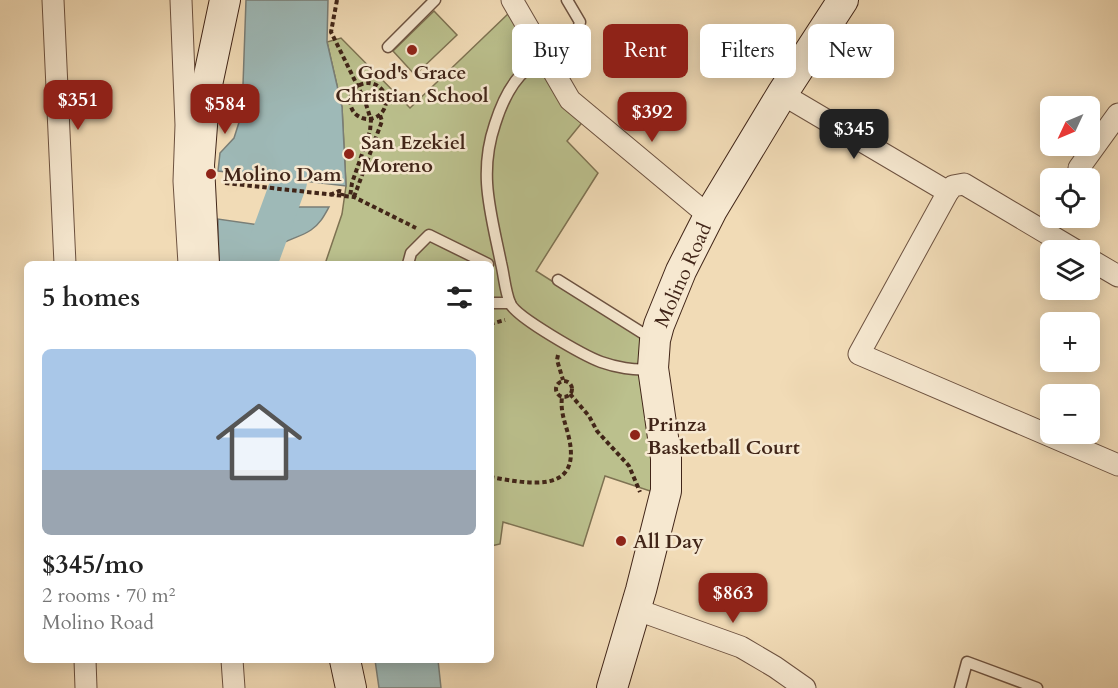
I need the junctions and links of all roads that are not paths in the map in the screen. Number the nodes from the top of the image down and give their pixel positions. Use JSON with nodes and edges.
{"nodes":[{"id":1,"x":53,"y":0,"type":"edge"},
{"id":2,"x":181,"y":0,"type":"edge"},
{"id":3,"x":435,"y":0,"type":"edge"},
{"id":4,"x":512,"y":0,"type":"edge"},
{"id":5,"x":567,"y":0,"type":"edge"},
{"id":6,"x":843,"y":0,"type":"edge"},
{"id":7,"x":225,"y":2,"type":"edge"},
{"id":8,"x":526,"y":24,"type":"edge"},
{"id":9,"x":580,"y":24,"type":"edge"},
{"id":10,"x":388,"y":47,"type":"dead end"},
{"id":11,"x":520,"y":78,"type":"edge"},
{"id":12,"x":558,"y":78,"type":"edge"},
{"id":13,"x":782,"y":94,"type":"junction"},
{"id":14,"x":1118,"y":114,"type":"edge"},
{"id":15,"x":1079,"y":168,"type":"dead end"},
{"id":16,"x":948,"y":192,"type":"junction"},
{"id":17,"x":710,"y":216,"type":"junction"},
{"id":18,"x":1058,"y":240,"type":"edge"},
{"id":19,"x":65,"y":261,"type":"edge"},
{"id":20,"x":189,"y":261,"type":"edge"},
{"id":21,"x":204,"y":261,"type":"edge"},
{"id":22,"x":409,"y":261,"type":"edge"},
{"id":23,"x":481,"y":261,"type":"edge"},
{"id":24,"x":1100,"y":265,"type":"edge"},
{"id":25,"x":494,"y":267,"type":"edge"},
{"id":26,"x":503,"y":271,"type":"junction"},
{"id":27,"x":1118,"y":276,"type":"edge"},
{"id":28,"x":558,"y":280,"type":"dead end"},
{"id":29,"x":494,"y":303,"type":"edge"},
{"id":30,"x":510,"y":303,"type":"junction"},
{"id":31,"x":654,"y":354,"type":"junction"},
{"id":32,"x":1118,"y":465,"type":"edge"},
{"id":33,"x":635,"y":609,"type":"junction"},
{"id":34,"x":85,"y":663,"type":"edge"},
{"id":35,"x":232,"y":663,"type":"edge"},
{"id":36,"x":346,"y":663,"type":"edge"},
{"id":37,"x":86,"y":688,"type":"edge"},
{"id":38,"x":234,"y":688,"type":"edge"},
{"id":39,"x":351,"y":688,"type":"edge"},
{"id":40,"x":612,"y":688,"type":"edge"},
{"id":41,"x":805,"y":688,"type":"edge"},
{"id":42,"x":960,"y":688,"type":"edge"},
{"id":43,"x":1037,"y":688,"type":"edge"}],
"edges":[{"from":1,"to":19,"type":"street"},
{"from":2,"to":20,"type":"street"},
{"from":3,"to":10,"type":"lane"},
{"from":4,"to":8,"type":"street"},
{"from":5,"to":9,"type":"lane"},
{"from":6,"to":13,"type":"main road","name":"Molino Road"},
{"from":7,"to":21,"type":"main road"},
{"from":11,"to":26,"type":"lane"},
{"from":12,"to":17,"type":"street"},
{"from":13,"to":16,"type":"street"},
{"from":13,"to":17,"type":"main road","name":"Molino Road"},
{"from":14,"to":15,"type":"street"},
{"from":16,"to":18,"type":"street"},
{"from":16,"to":32,"type":"street"},
{"from":17,"to":31,"type":"main road","name":"Molino Road"},
{"from":22,"to":23,"type":"lane"},
{"from":24,"to":27,"type":"street"},
{"from":25,"to":26,"type":"lane"},
{"from":26,"to":30,"type":"lane"},
{"from":28,"to":31,"type":"lane"},
{"from":29,"to":30,"type":"lane"},
{"from":30,"to":31,"type":"lane"},
{"from":31,"to":33,"type":"main road","name":"Molino Road"},
{"from":33,"to":40,"type":"main road","name":"Molino Road"},
{"from":33,"to":41,"type":"street"},
{"from":34,"to":37,"type":"street"},
{"from":35,"to":38,"type":"street"},
{"from":36,"to":39,"type":"main road"},
{"from":42,"to":43,"type":"lane"}]}
